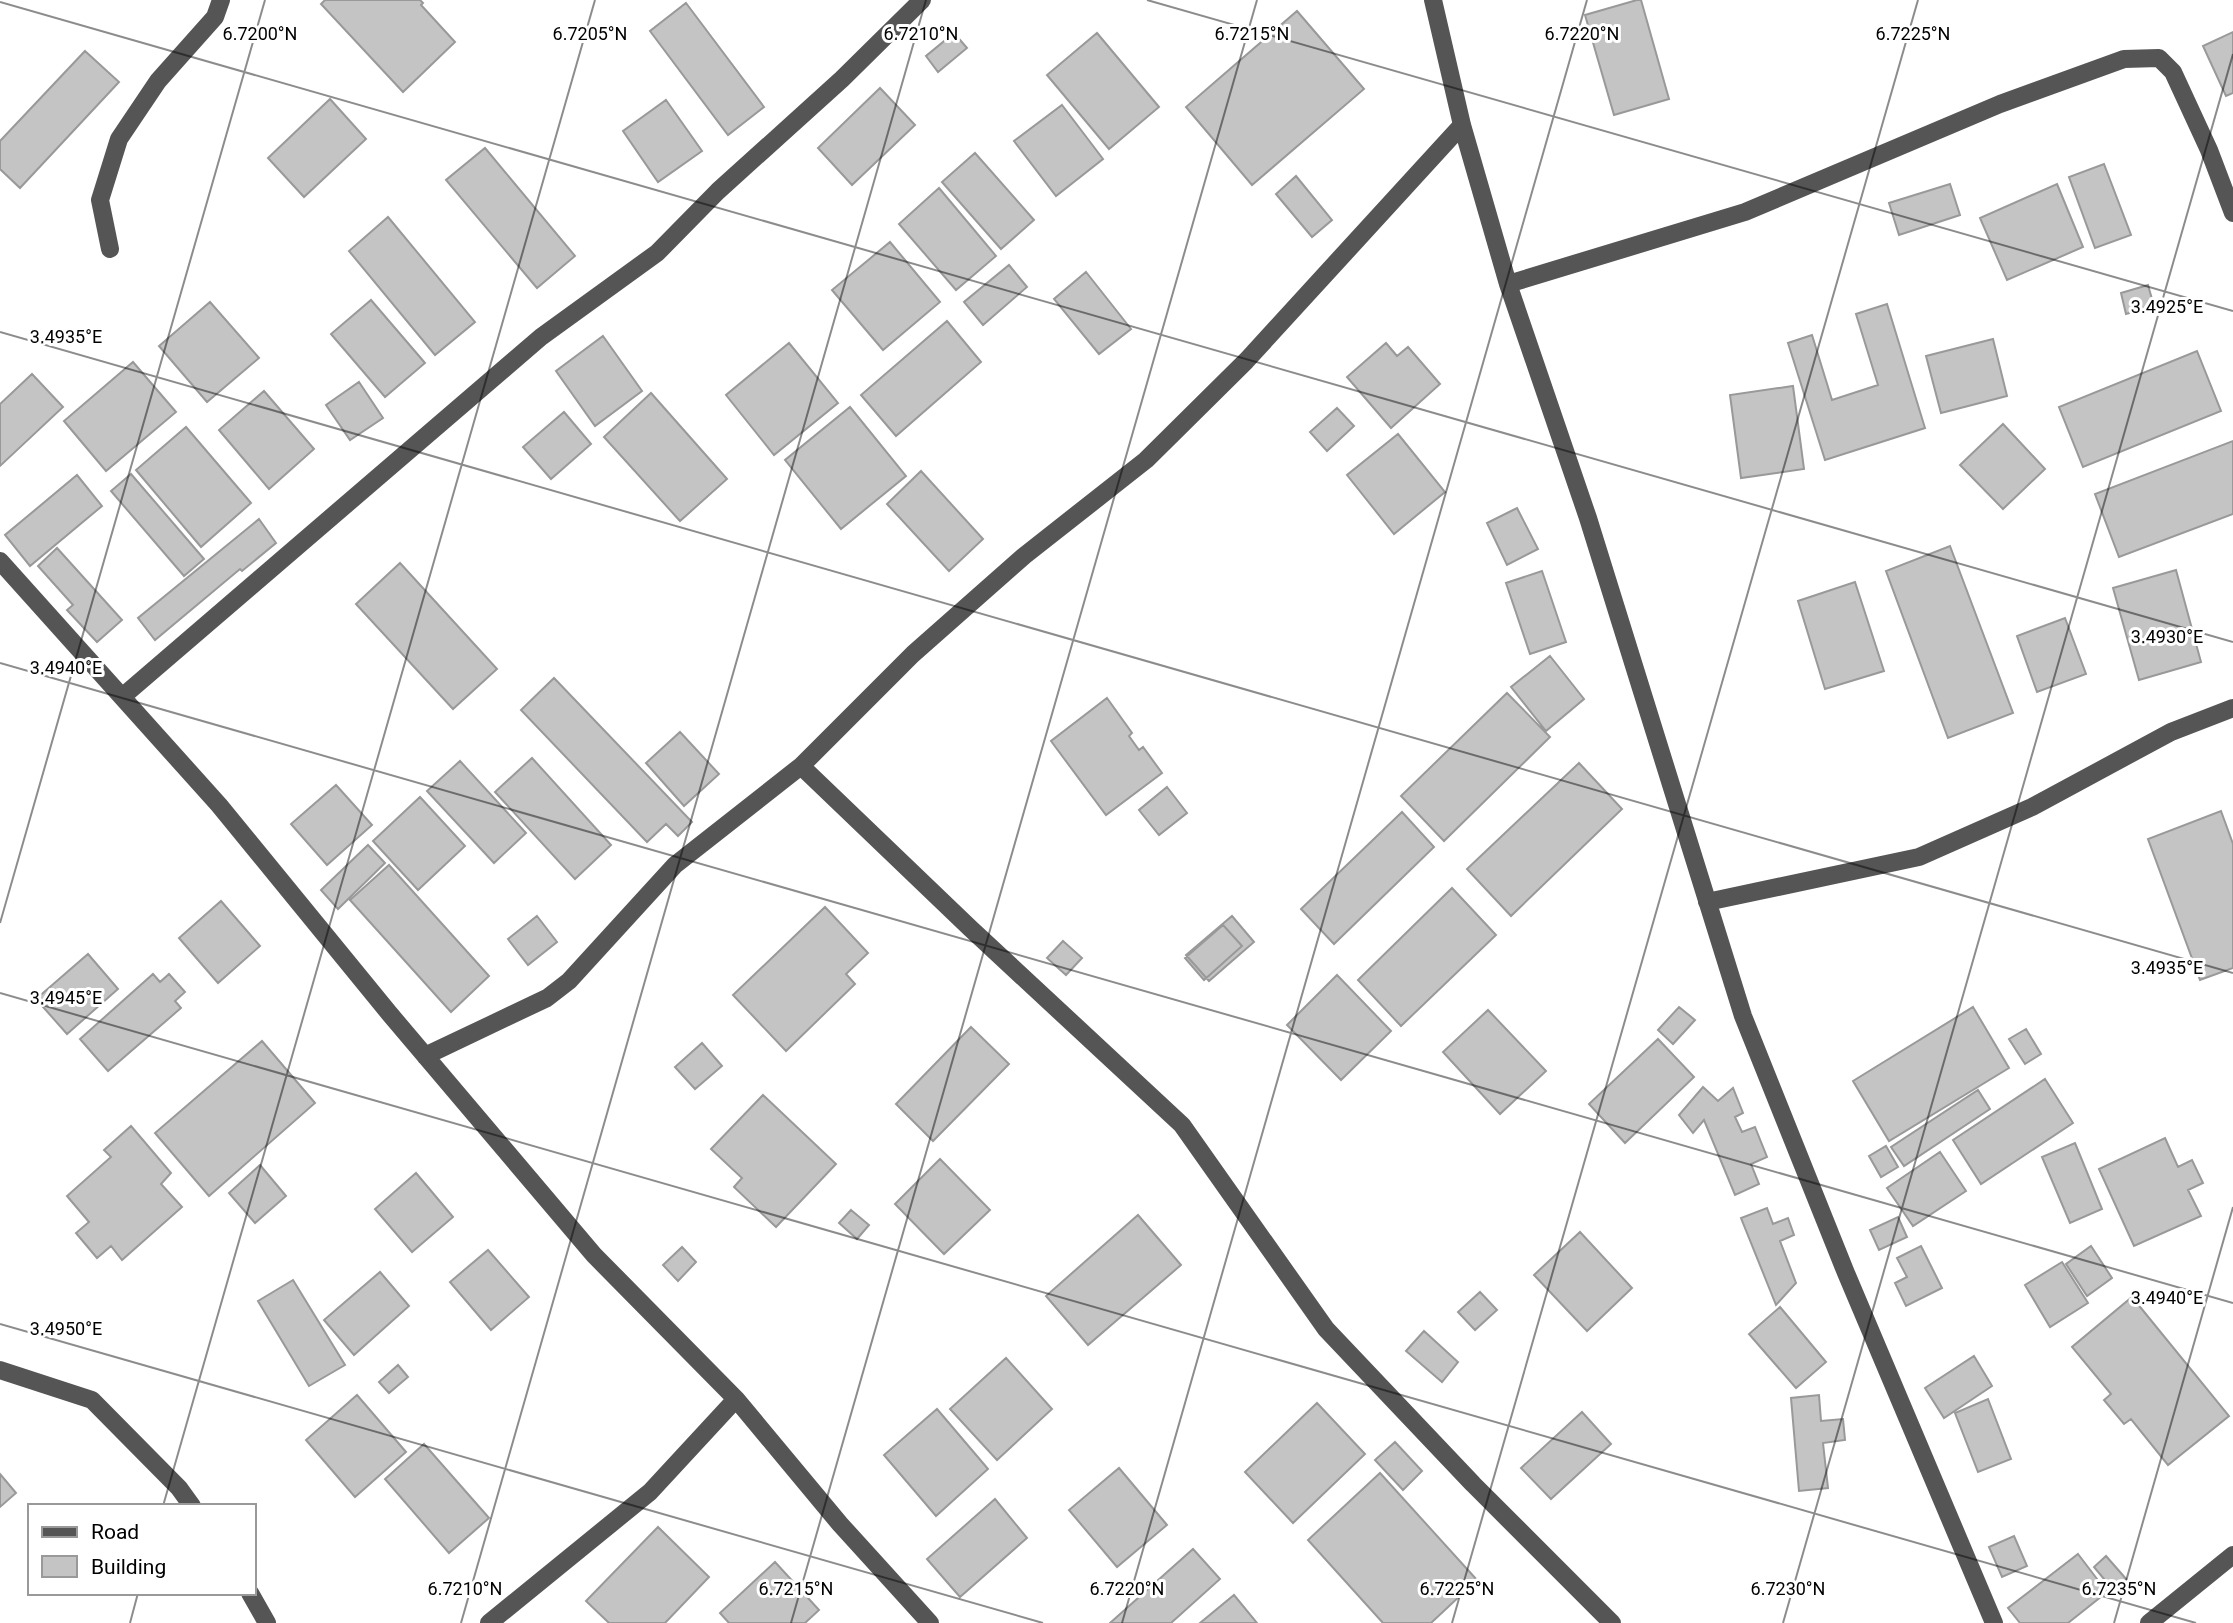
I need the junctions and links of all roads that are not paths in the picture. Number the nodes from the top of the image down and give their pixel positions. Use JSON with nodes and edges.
{"nodes":[{"id":1,"x":221,"y":0,"type":"edge"},
{"id":2,"x":922,"y":0,"type":"edge"},
{"id":3,"x":1433,"y":0,"type":"edge"},
{"id":4,"x":1462,"y":125,"type":"junction"},
{"id":5,"x":2233,"y":213,"type":"edge"},
{"id":6,"x":110,"y":249,"type":"dead end"},
{"id":7,"x":1508,"y":284,"type":"junction"},
{"id":8,"x":0,"y":561,"type":"edge"},
{"id":9,"x":122,"y":697,"type":"junction"},
{"id":10,"x":2233,"y":708,"type":"edge"},
{"id":11,"x":801,"y":766,"type":"junction"},
{"id":12,"x":1707,"y":902,"type":"junction"},
{"id":13,"x":425,"y":1056,"type":"junction"},
{"id":14,"x":0,"y":1370,"type":"edge"},
{"id":15,"x":736,"y":1399,"type":"junction"},
{"id":16,"x":191,"y":1504,"type":"edge"},
{"id":17,"x":2233,"y":1555,"type":"edge"},
{"id":18,"x":251,"y":1595,"type":"edge"},
{"id":19,"x":267,"y":1623,"type":"edge"},
{"id":20,"x":489,"y":1623,"type":"edge"},
{"id":21,"x":930,"y":1623,"type":"edge"},
{"id":22,"x":1612,"y":1623,"type":"edge"},
{"id":23,"x":1994,"y":1623,"type":"edge"},
{"id":24,"x":2149,"y":1623,"type":"edge"}],
"edges":[{"from":1,"to":6,"type":"street"},
{"from":2,"to":9,"type":"street"},
{"from":3,"to":4,"type":"street"},
{"from":4,"to":7,"type":"street"},
{"from":4,"to":11,"type":"street"},
{"from":5,"to":7,"type":"street"},
{"from":7,"to":12,"type":"street"},
{"from":8,"to":9,"type":"street"},
{"from":9,"to":13,"type":"street"},
{"from":10,"to":12,"type":"street"},
{"from":11,"to":13,"type":"street"},
{"from":11,"to":22,"type":"street"},
{"from":12,"to":23,"type":"street"},
{"from":13,"to":15,"type":"street"},
{"from":14,"to":16,"type":"street"},
{"from":15,"to":20,"type":"street"},
{"from":15,"to":21,"type":"street"},
{"from":17,"to":24,"type":"street"},
{"from":18,"to":19,"type":"street"}]}
